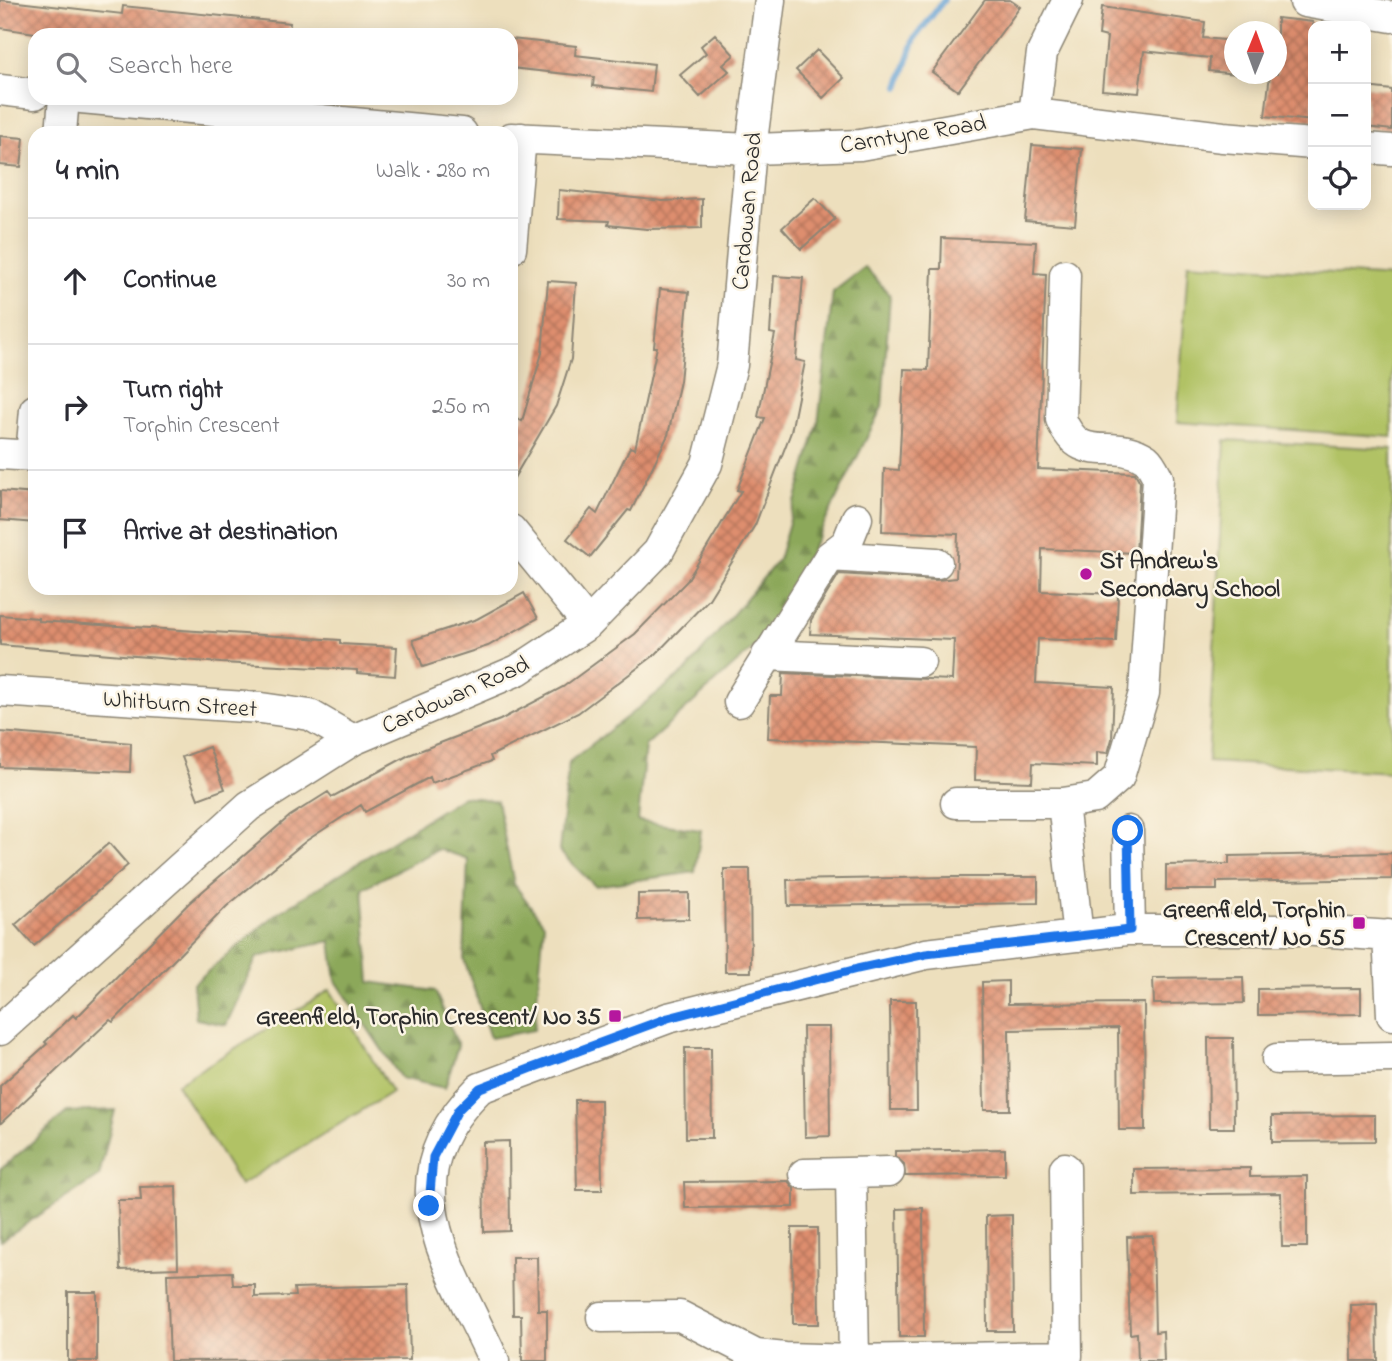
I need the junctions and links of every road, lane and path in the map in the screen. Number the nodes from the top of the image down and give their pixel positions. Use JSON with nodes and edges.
{"nodes":[{"id":1,"x":770,"y":0,"type":"edge"},
{"id":2,"x":1068,"y":0,"type":"edge"},
{"id":3,"x":1305,"y":2,"type":"dead end"},
{"id":4,"x":1392,"y":17,"type":"edge"},
{"id":5,"x":0,"y":90,"type":"edge"},
{"id":6,"x":28,"y":93,"type":"edge"},
{"id":7,"x":63,"y":105,"type":"edge"},
{"id":8,"x":157,"y":105,"type":"edge"},
{"id":9,"x":1034,"y":114,"type":"junction"},
{"id":10,"x":62,"y":126,"type":"edge"},
{"id":11,"x":386,"y":126,"type":"edge"},
{"id":12,"x":518,"y":138,"type":"edge"},
{"id":13,"x":1308,"y":144,"type":"edge"},
{"id":14,"x":1371,"y":148,"type":"edge"},
{"id":15,"x":751,"y":149,"type":"junction"},
{"id":16,"x":1392,"y":150,"type":"edge"},
{"id":17,"x":1065,"y":275,"type":"dead end"},
{"id":18,"x":0,"y":454,"type":"edge"},
{"id":19,"x":28,"y":456,"type":"edge"},
{"id":20,"x":857,"y":518,"type":"dead end"},
{"id":21,"x":518,"y":539,"type":"edge"},
{"id":22,"x":830,"y":556,"type":"junction"},
{"id":23,"x":937,"y":562,"type":"dead end"},
{"id":24,"x":588,"y":624,"type":"junction"},
{"id":25,"x":767,"y":655,"type":"junction"},
{"id":26,"x":920,"y":662,"type":"dead end"},
{"id":27,"x":0,"y":691,"type":"edge"},
{"id":28,"x":739,"y":702,"type":"dead end"},
{"id":29,"x":353,"y":740,"type":"junction"},
{"id":30,"x":956,"y":803,"type":"dead end"},
{"id":31,"x":1063,"y":803,"type":"junction"},
{"id":32,"x":1128,"y":831,"type":"dead end"},
{"id":33,"x":1130,"y":930,"type":"junction"},
{"id":34,"x":1078,"y":936,"type":"junction"},
{"id":35,"x":1390,"y":936,"type":"edge"},
{"id":36,"x":1392,"y":1015,"type":"edge"},
{"id":37,"x":0,"y":1030,"type":"edge"},
{"id":38,"x":1392,"y":1057,"type":"edge"},
{"id":39,"x":1278,"y":1059,"type":"dead end"},
{"id":40,"x":1065,"y":1168,"type":"dead end"},
{"id":41,"x":889,"y":1172,"type":"dead end"},
{"id":42,"x":804,"y":1174,"type":"dead end"},
{"id":43,"x":851,"y":1174,"type":"junction"},
{"id":44,"x":602,"y":1317,"type":"dead end"},
{"id":45,"x":785,"y":1360,"type":"edge"},
{"id":46,"x":854,"y":1360,"type":"edge"},
{"id":47,"x":494,"y":1361,"type":"edge"}],
"edges":[{"from":1,"to":15,"type":"street","name":"Cardowan Road"},
{"from":2,"to":9,"type":"street"},
{"from":3,"to":4,"type":"street"},
{"from":5,"to":6,"type":"street"},
{"from":7,"to":10,"type":"street"},
{"from":8,"to":11,"type":"street"},
{"from":9,"to":13,"type":"street","name":"Carntyne Road"},
{"from":9,"to":15,"type":"street","name":"Carntyne Road"},
{"from":12,"to":15,"type":"street","name":"Carntyne Road"},
{"from":14,"to":16,"type":"street"},
{"from":15,"to":24,"type":"street","name":"Cardowan Road"},
{"from":17,"to":31,"type":"street"},
{"from":18,"to":19,"type":"street"},
{"from":20,"to":22,"type":"street"},
{"from":21,"to":24,"type":"street"},
{"from":22,"to":23,"type":"street"},
{"from":22,"to":25,"type":"street"},
{"from":24,"to":29,"type":"street","name":"Cardowan Road"},
{"from":25,"to":26,"type":"street"},
{"from":25,"to":28,"type":"street"},
{"from":27,"to":29,"type":"street","name":"Whitburn Street"},
{"from":29,"to":37,"type":"street","name":"Cardowan Road"},
{"from":30,"to":31,"type":"street"},
{"from":31,"to":34,"type":"street"},
{"from":32,"to":33,"type":"street"},
{"from":33,"to":34,"type":"street"},
{"from":33,"to":35,"type":"street"},
{"from":34,"to":47,"type":"street"},
{"from":35,"to":36,"type":"street"},
{"from":38,"to":39,"type":"street"},
{"from":40,"to":46,"type":"street"},
{"from":41,"to":43,"type":"street"},
{"from":42,"to":43,"type":"street"},
{"from":43,"to":46,"type":"street"},
{"from":44,"to":45,"type":"street"},
{"from":45,"to":46,"type":"street"}]}
